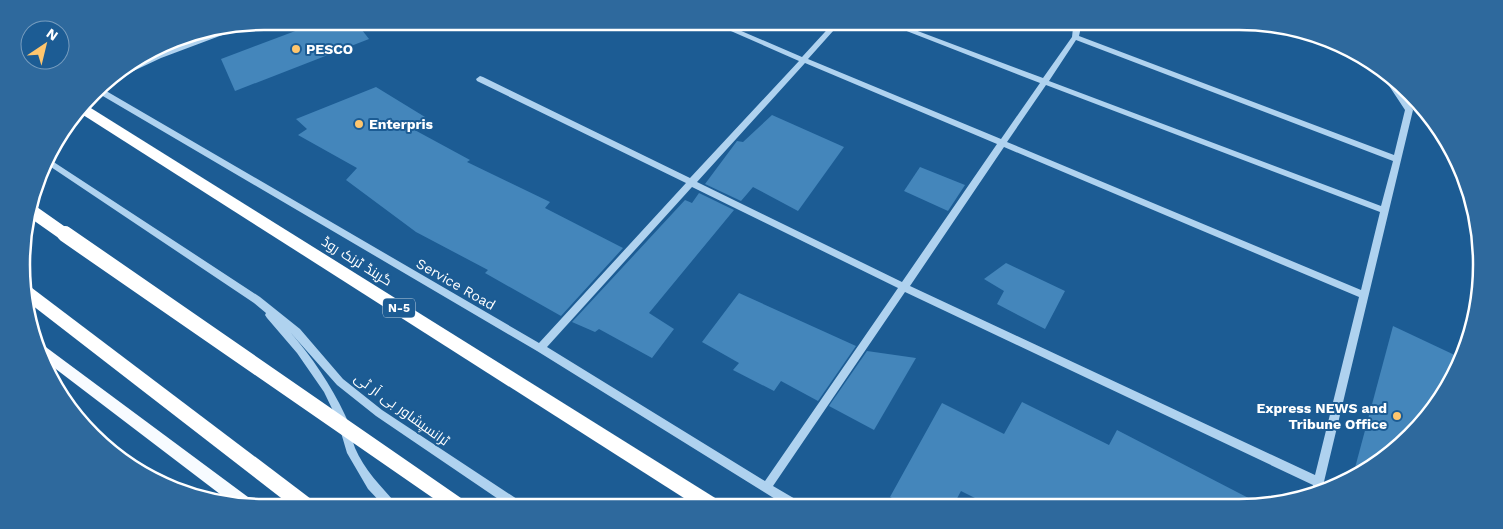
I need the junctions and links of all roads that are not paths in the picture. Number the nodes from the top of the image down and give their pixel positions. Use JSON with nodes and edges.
{"nodes":[{"id":1,"x":731,"y":30,"type":"edge"},
{"id":2,"x":830,"y":30,"type":"edge"},
{"id":3,"x":908,"y":30,"type":"edge"},
{"id":4,"x":1077,"y":30,"type":"edge"},
{"id":5,"x":210,"y":37,"type":"edge"},
{"id":6,"x":1075,"y":37,"type":"junction"},
{"id":7,"x":802,"y":61,"type":"junction"},
{"id":8,"x":146,"y":62,"type":"edge"},
{"id":9,"x":480,"y":79,"type":"dead end"},
{"id":10,"x":1045,"y":81,"type":"junction"},
{"id":11,"x":1397,"y":92,"type":"edge"},
{"id":12,"x":104,"y":94,"type":"edge"},
{"id":13,"x":87,"y":111,"type":"edge"},
{"id":14,"x":1003,"y":142,"type":"junction"},
{"id":15,"x":1397,"y":159,"type":"junction"},
{"id":16,"x":53,"y":164,"type":"edge"},
{"id":17,"x":690,"y":184,"type":"junction"},
{"id":18,"x":1385,"y":211,"type":"junction"},
{"id":19,"x":36,"y":214,"type":"edge"},
{"id":20,"x":904,"y":287,"type":"junction"},
{"id":21,"x":1364,"y":296,"type":"junction"},
{"id":22,"x":32,"y":297,"type":"edge"},
{"id":23,"x":257,"y":300,"type":"junction"},
{"id":24,"x":540,"y":348,"type":"junction"},
{"id":25,"x":49,"y":355,"type":"edge"},
{"id":26,"x":1318,"y":482,"type":"junction"},
{"id":27,"x":1317,"y":486,"type":"edge"},
{"id":28,"x":766,"y":488,"type":"junction"},
{"id":29,"x":237,"y":497,"type":"edge"},
{"id":30,"x":297,"y":499,"type":"edge"},
{"id":31,"x":384,"y":499,"type":"edge"},
{"id":32,"x":448,"y":499,"type":"edge"},
{"id":33,"x":507,"y":499,"type":"edge"},
{"id":34,"x":701,"y":499,"type":"edge"},
{"id":35,"x":785,"y":499,"type":"edge"}],
"edges":[{"from":1,"to":7,"type":"street"},
{"from":2,"to":7,"type":"street"},
{"from":3,"to":10,"type":"street"},
{"from":4,"to":6,"type":"street"},
{"from":5,"to":8,"type":"street"},
{"from":6,"to":10,"type":"street"},
{"from":6,"to":15,"type":"street"},
{"from":7,"to":14,"type":"street"},
{"from":7,"to":17,"type":"street"},
{"from":9,"to":17,"type":"street"},
{"from":10,"to":14,"type":"street"},
{"from":10,"to":18,"type":"street"},
{"from":11,"to":15,"type":"street"},
{"from":12,"to":24,"type":"street","name":"Service Road"},
{"from":13,"to":34,"type":"highway","name":"گرینڈ ٹرنک روڈ","number":"N-5"},
{"from":14,"to":20,"type":"street"},
{"from":14,"to":21,"type":"street"},
{"from":15,"to":18,"type":"street"},
{"from":16,"to":23,"type":"street","name":"ٹرانسپشاور بی آر ٹی"},
{"from":17,"to":20,"type":"street"},
{"from":17,"to":24,"type":"street"},
{"from":18,"to":21,"type":"street"},
{"from":19,"to":32,"type":"highway","bridge":true},
{"from":20,"to":26,"type":"street"},
{"from":20,"to":28,"type":"street"},
{"from":21,"to":26,"type":"street"},
{"from":22,"to":30,"type":"highway"},
{"from":23,"to":31,"type":"street","name":"ٹرانسپشاور بی آر ٹی"},
{"from":23,"to":33,"type":"street","name":"ٹرانسپشاور بی آر ٹی"},
{"from":24,"to":28,"type":"street","name":"Service Road"},
{"from":25,"to":29,"type":"main road"},
{"from":26,"to":27,"type":"street"},
{"from":28,"to":35,"type":"street","name":"Service Road"}]}
